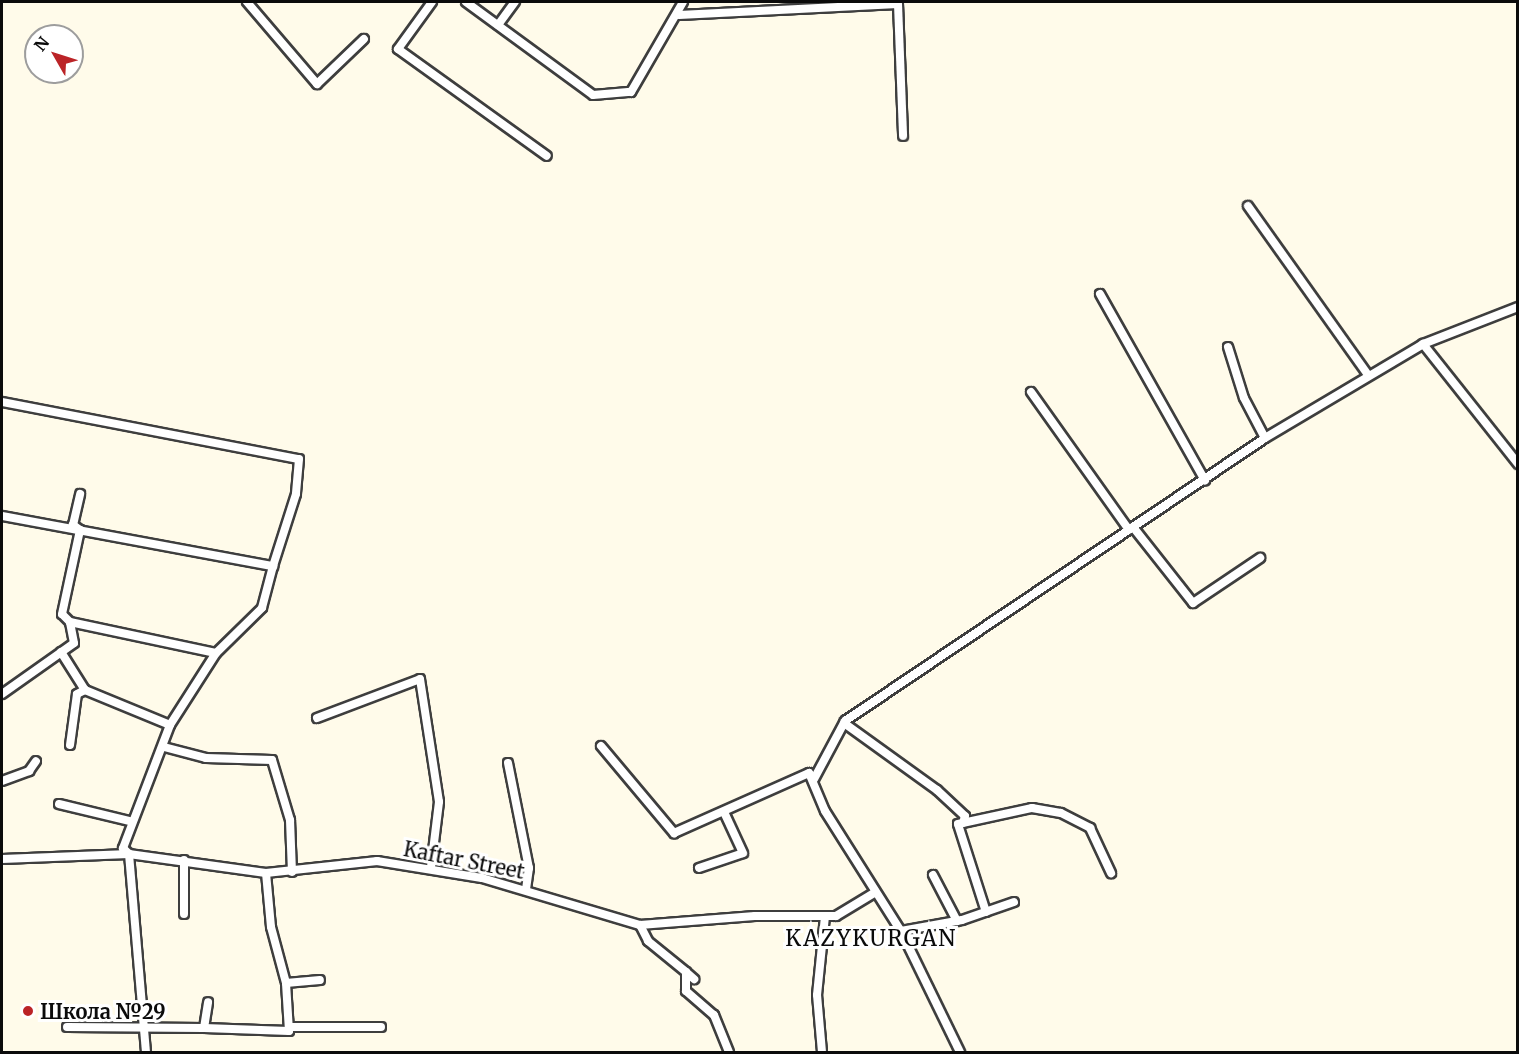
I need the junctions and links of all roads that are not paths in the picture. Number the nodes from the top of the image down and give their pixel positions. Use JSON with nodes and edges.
{"nodes":[{"id":1,"x":247,"y":2,"type":"edge"},
{"id":2,"x":432,"y":2,"type":"edge"},
{"id":3,"x":466,"y":2,"type":"edge"},
{"id":4,"x":515,"y":2,"type":"edge"},
{"id":5,"x":683,"y":2,"type":"edge"},
{"id":6,"x":679,"y":15,"type":"junction"},
{"id":7,"x":498,"y":25,"type":"junction"},
{"id":8,"x":364,"y":39,"type":"dead end"},
{"id":9,"x":903,"y":136,"type":"dead end"},
{"id":10,"x":547,"y":156,"type":"dead end"},
{"id":11,"x":1248,"y":206,"type":"dead end"},
{"id":12,"x":1100,"y":294,"type":"dead end"},
{"id":13,"x":1518,"y":307,"type":"edge"},
{"id":14,"x":1423,"y":345,"type":"junction"},
{"id":15,"x":1228,"y":347,"type":"dead end"},
{"id":16,"x":1368,"y":375,"type":"junction"},
{"id":17,"x":1031,"y":392,"type":"dead end"},
{"id":18,"x":2,"y":402,"type":"edge"},
{"id":19,"x":1265,"y":438,"type":"junction"},
{"id":20,"x":1518,"y":464,"type":"edge"},
{"id":21,"x":1205,"y":480,"type":"junction"},
{"id":22,"x":80,"y":494,"type":"dead end"},
{"id":23,"x":2,"y":516,"type":"edge"},
{"id":24,"x":1131,"y":528,"type":"junction"},
{"id":25,"x":80,"y":530,"type":"junction"},
{"id":26,"x":1260,"y":558,"type":"dead end"},
{"id":27,"x":273,"y":566,"type":"junction"},
{"id":28,"x":70,"y":622,"type":"junction"},
{"id":29,"x":61,"y":652,"type":"junction"},
{"id":30,"x":216,"y":653,"type":"junction"},
{"id":31,"x":85,"y":690,"type":"junction"},
{"id":32,"x":2,"y":694,"type":"edge"},
{"id":33,"x":317,"y":718,"type":"dead end"},
{"id":34,"x":844,"y":723,"type":"junction"},
{"id":35,"x":170,"y":726,"type":"junction"},
{"id":36,"x":70,"y":745,"type":"dead end"},
{"id":37,"x":601,"y":746,"type":"dead end"},
{"id":38,"x":164,"y":747,"type":"junction"},
{"id":39,"x":36,"y":761,"type":"dead end"},
{"id":40,"x":508,"y":763,"type":"dead end"},
{"id":41,"x":814,"y":779,"type":"junction"},
{"id":42,"x":2,"y":781,"type":"edge"},
{"id":43,"x":59,"y":804,"type":"dead end"},
{"id":44,"x":724,"y":813,"type":"junction"},
{"id":45,"x":130,"y":822,"type":"junction"},
{"id":46,"x":963,"y":823,"type":"junction"},
{"id":47,"x":129,"y":854,"type":"junction"},
{"id":48,"x":2,"y":859,"type":"edge"},
{"id":49,"x":184,"y":860,"type":"junction"},
{"id":50,"x":431,"y":867,"type":"junction"},
{"id":51,"x":699,"y":868,"type":"dead end"},
{"id":52,"x":292,"y":872,"type":"junction"},
{"id":53,"x":266,"y":873,"type":"junction"},
{"id":54,"x":1112,"y":873,"type":"dead end"},
{"id":55,"x":933,"y":875,"type":"dead end"},
{"id":56,"x":525,"y":889,"type":"junction"},
{"id":57,"x":874,"y":893,"type":"junction"},
{"id":58,"x":1014,"y":902,"type":"dead end"},
{"id":59,"x":986,"y":912,"type":"junction"},
{"id":60,"x":184,"y":914,"type":"dead end"},
{"id":61,"x":825,"y":916,"type":"junction"},
{"id":62,"x":957,"y":921,"type":"junction"},
{"id":63,"x":640,"y":925,"type":"junction"},
{"id":64,"x":901,"y":931,"type":"junction"},
{"id":65,"x":686,"y":972,"type":"junction"},
{"id":66,"x":694,"y":979,"type":"dead end"},
{"id":67,"x":320,"y":980,"type":"dead end"},
{"id":68,"x":286,"y":983,"type":"junction"},
{"id":69,"x":207,"y":1002,"type":"dead end"},
{"id":70,"x":143,"y":1026,"type":"junction"},
{"id":71,"x":67,"y":1027,"type":"dead end"},
{"id":72,"x":291,"y":1027,"type":"junction"},
{"id":73,"x":381,"y":1027,"type":"dead end"},
{"id":74,"x":204,"y":1028,"type":"junction"},
{"id":75,"x":146,"y":1053,"type":"edge"},
{"id":76,"x":729,"y":1053,"type":"edge"},
{"id":77,"x":822,"y":1053,"type":"edge"},
{"id":78,"x":960,"y":1053,"type":"edge"}],
"edges":[{"from":1,"to":8,"type":"street"},
{"from":2,"to":10,"type":"street"},
{"from":3,"to":7,"type":"street"},
{"from":4,"to":7,"type":"street"},
{"from":5,"to":6,"type":"street"},
{"from":6,"to":7,"type":"street"},
{"from":6,"to":9,"type":"street"},
{"from":11,"to":16,"type":"street"},
{"from":12,"to":21,"type":"street"},
{"from":13,"to":14,"type":"street"},
{"from":14,"to":16,"type":"street"},
{"from":14,"to":20,"type":"street"},
{"from":15,"to":19,"type":"street"},
{"from":16,"to":19,"type":"street"},
{"from":17,"to":24,"type":"street"},
{"from":18,"to":27,"type":"street"},
{"from":19,"to":21,"type":"street"},
{"from":21,"to":24,"type":"street"},
{"from":22,"to":25,"type":"street"},
{"from":23,"to":25,"type":"street"},
{"from":24,"to":26,"type":"street"},
{"from":24,"to":34,"type":"street"},
{"from":25,"to":27,"type":"street"},
{"from":25,"to":28,"type":"street"},
{"from":27,"to":30,"type":"street"},
{"from":28,"to":29,"type":"street"},
{"from":28,"to":30,"type":"street"},
{"from":29,"to":31,"type":"street"},
{"from":29,"to":32,"type":"street"},
{"from":30,"to":35,"type":"street"},
{"from":31,"to":35,"type":"street"},
{"from":31,"to":36,"type":"street"},
{"from":33,"to":50,"type":"street"},
{"from":34,"to":41,"type":"street"},
{"from":34,"to":46,"type":"street"},
{"from":35,"to":38,"type":"street"},
{"from":37,"to":44,"type":"street"},
{"from":38,"to":45,"type":"street"},
{"from":38,"to":52,"type":"street"},
{"from":39,"to":42,"type":"street"},
{"from":40,"to":56,"type":"street"},
{"from":41,"to":44,"type":"street"},
{"from":41,"to":57,"type":"street"},
{"from":43,"to":45,"type":"street"},
{"from":44,"to":51,"type":"street"},
{"from":45,"to":47,"type":"street"},
{"from":46,"to":54,"type":"street"},
{"from":46,"to":59,"type":"street"},
{"from":47,"to":48,"type":"street","name":"Kaftar Street"},
{"from":47,"to":49,"type":"street","name":"Kaftar Street"},
{"from":47,"to":70,"type":"street"},
{"from":49,"to":53,"type":"street","name":"Kaftar Street"},
{"from":49,"to":60,"type":"street"},
{"from":50,"to":52,"type":"street","name":"Kaftar Street"},
{"from":50,"to":56,"type":"street","name":"Kaftar Street"},
{"from":52,"to":53,"type":"street","name":"Kaftar Street"},
{"from":53,"to":68,"type":"street"},
{"from":55,"to":62,"type":"street"},
{"from":56,"to":63,"type":"street","name":"Kaftar Street"},
{"from":57,"to":61,"type":"street","name":"Kaftar Street"},
{"from":57,"to":64,"type":"street"},
{"from":58,"to":59,"type":"street"},
{"from":59,"to":62,"type":"street"},
{"from":61,"to":63,"type":"street","name":"Kaftar Street"},
{"from":61,"to":77,"type":"street"},
{"from":62,"to":64,"type":"street"},
{"from":63,"to":65,"type":"street"},
{"from":64,"to":78,"type":"street"},
{"from":65,"to":66,"type":"street"},
{"from":65,"to":76,"type":"street"},
{"from":67,"to":68,"type":"street"},
{"from":68,"to":72,"type":"street"},
{"from":69,"to":74,"type":"street"},
{"from":70,"to":71,"type":"street"},
{"from":70,"to":74,"type":"street"},
{"from":70,"to":75,"type":"street"},
{"from":72,"to":73,"type":"street"},
{"from":72,"to":74,"type":"street"}]}
